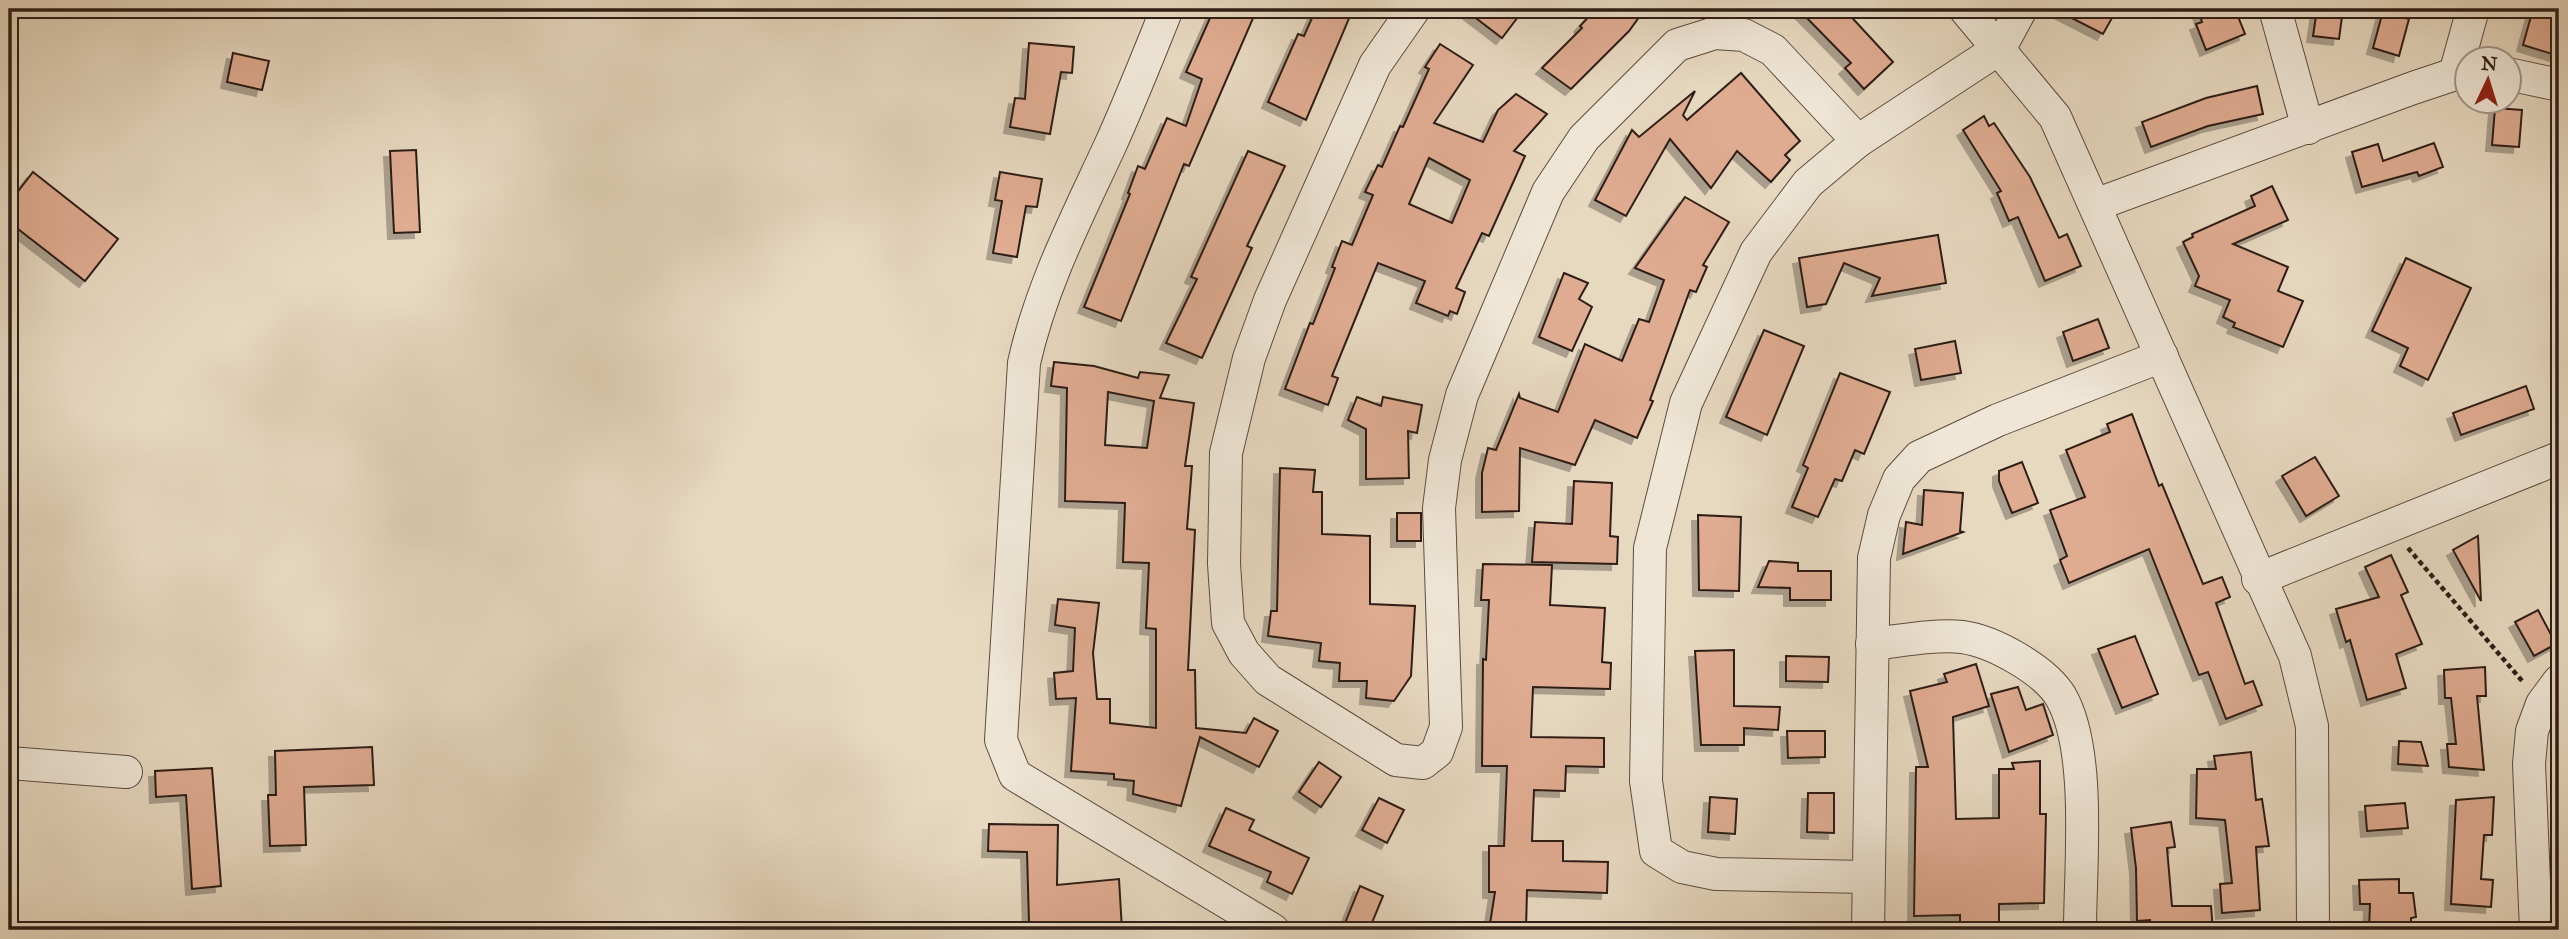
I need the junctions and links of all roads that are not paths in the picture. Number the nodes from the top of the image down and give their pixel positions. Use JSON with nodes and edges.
{"nodes":[{"id":1,"x":1167,"y":9,"type":"edge"},
{"id":2,"x":1414,"y":9,"type":"edge"},
{"id":3,"x":1965,"y":9,"type":"edge"},
{"id":4,"x":2021,"y":9,"type":"edge"},
{"id":5,"x":2275,"y":9,"type":"edge"},
{"id":6,"x":2473,"y":9,"type":"edge"},
{"id":7,"x":2466,"y":46,"type":"edge"},
{"id":8,"x":2000,"y":48,"type":"junction"},
{"id":9,"x":2452,"y":77,"type":"edge"},
{"id":10,"x":2522,"y":77,"type":"edge"},
{"id":11,"x":2559,"y":85,"type":"edge"},
{"id":12,"x":2308,"y":128,"type":"junction"},
{"id":13,"x":1858,"y":141,"type":"junction"},
{"id":14,"x":2095,"y":205,"type":"junction"},
{"id":15,"x":2162,"y":356,"type":"junction"},
{"id":16,"x":2559,"y":458,"type":"edge"},
{"id":17,"x":2258,"y":579,"type":"junction"},
{"id":18,"x":1872,"y":643,"type":"junction"},
{"id":19,"x":2551,"y":692,"type":"edge"},
{"id":20,"x":9,"y":763,"type":"edge"},
{"id":21,"x":126,"y":772,"type":"dead end"},
{"id":22,"x":1867,"y":877,"type":"junction"},
{"id":23,"x":1273,"y":930,"type":"edge"},
{"id":24,"x":1868,"y":930,"type":"edge"},
{"id":25,"x":2080,"y":930,"type":"edge"},
{"id":26,"x":2314,"y":930,"type":"edge"},
{"id":27,"x":2536,"y":930,"type":"edge"}],
"edges":[{"from":1,"to":23,"type":"street"},
{"from":2,"to":13,"type":"street"},
{"from":3,"to":8,"type":"street"},
{"from":4,"to":8,"type":"street"},
{"from":5,"to":12,"type":"street"},
{"from":6,"to":7,"type":"street"},
{"from":8,"to":13,"type":"street"},
{"from":8,"to":14,"type":"street"},
{"from":9,"to":12,"type":"street"},
{"from":10,"to":11,"type":"street"},
{"from":12,"to":14,"type":"street"},
{"from":13,"to":22,"type":"street"},
{"from":14,"to":15,"type":"street"},
{"from":15,"to":17,"type":"street"},
{"from":15,"to":18,"type":"street"},
{"from":16,"to":17,"type":"street"},
{"from":17,"to":26,"type":"street"},
{"from":18,"to":22,"type":"street"},
{"from":18,"to":25,"type":"street"},
{"from":19,"to":27,"type":"street"},
{"from":20,"to":21,"type":"street"},
{"from":22,"to":24,"type":"street"}]}
